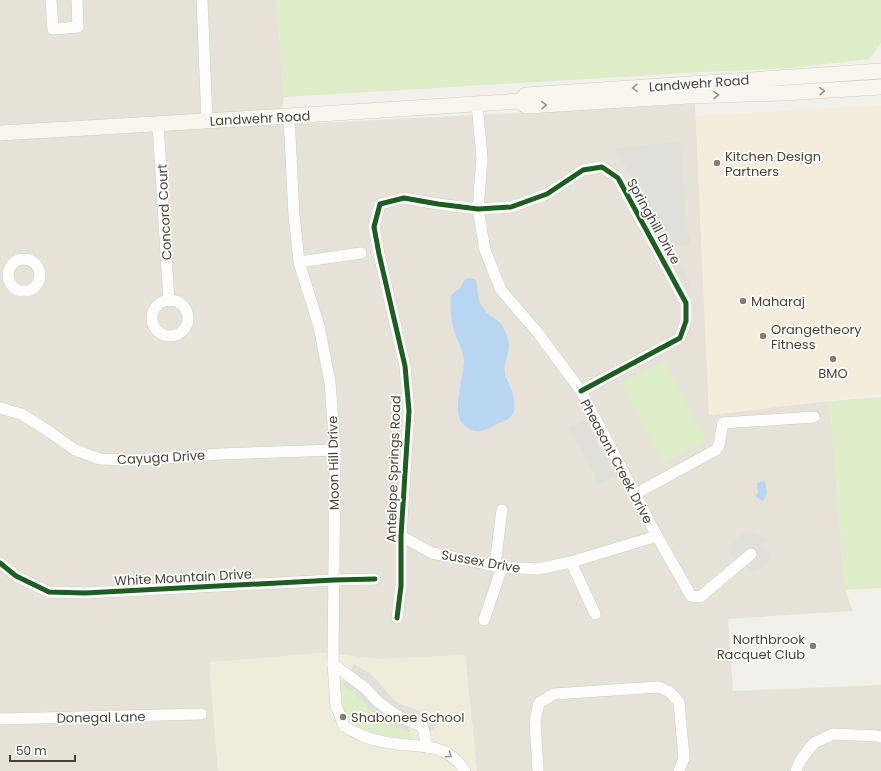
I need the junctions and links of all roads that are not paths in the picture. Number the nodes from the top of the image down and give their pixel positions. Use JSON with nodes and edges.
{"nodes":[{"id":1,"x":51,"y":0,"type":"edge"},
{"id":2,"x":77,"y":0,"type":"edge"},
{"id":3,"x":202,"y":0,"type":"edge"},
{"id":4,"x":881,"y":71,"type":"edge"},
{"id":5,"x":881,"y":87,"type":"edge"},
{"id":6,"x":520,"y":101,"type":"junction"},
{"id":7,"x":477,"y":104,"type":"junction"},
{"id":8,"x":289,"y":116,"type":"junction"},
{"id":9,"x":207,"y":121,"type":"junction"},
{"id":10,"x":158,"y":124,"type":"junction"},
{"id":11,"x":0,"y":133,"type":"edge"},
{"id":12,"x":380,"y":204,"type":"joint"},
{"id":13,"x":478,"y":208,"type":"junction"},
{"id":14,"x":361,"y":253,"type":"dead end"},
{"id":15,"x":299,"y":262,"type":"junction"},
{"id":16,"x":169,"y":301,"type":"dead end"},
{"id":17,"x":581,"y":391,"type":"junction"},
{"id":18,"x":0,"y":408,"type":"edge"},
{"id":19,"x":814,"y":417,"type":"dead end"},
{"id":20,"x":335,"y":450,"type":"junction"},
{"id":21,"x":635,"y":494,"type":"junction"},
{"id":22,"x":502,"y":510,"type":"dead end"},
{"id":23,"x":401,"y":536,"type":"junction"},
{"id":24,"x":657,"y":536,"type":"junction"},
{"id":25,"x":751,"y":554,"type":"dead end"},
{"id":26,"x":571,"y":562,"type":"junction"},
{"id":27,"x":0,"y":563,"type":"edge"},
{"id":28,"x":498,"y":566,"type":"junction"},
{"id":29,"x":375,"y":579,"type":"dead end"},
{"id":30,"x":334,"y":580,"type":"junction"},
{"id":31,"x":595,"y":614,"type":"dead end"},
{"id":32,"x":397,"y":618,"type":"dead end"},
{"id":33,"x":484,"y":620,"type":"dead end"},
{"id":34,"x":333,"y":664,"type":"junction"},
{"id":35,"x":201,"y":714,"type":"dead end"},
{"id":36,"x":0,"y":719,"type":"edge"},
{"id":37,"x":881,"y":737,"type":"edge"},
{"id":38,"x":427,"y":747,"type":"junction"},
{"id":39,"x":465,"y":771,"type":"edge"},
{"id":40,"x":538,"y":771,"type":"edge"},
{"id":41,"x":679,"y":771,"type":"edge"},
{"id":42,"x":796,"y":771,"type":"edge"}],
"edges":[{"from":1,"to":2,"type":"street"},
{"from":3,"to":9,"type":"street"},
{"from":4,"to":6,"type":"main road","name":"Landwehr Road","one_way":true},
{"from":6,"to":5,"type":"main road","name":"Landwehr Road","one_way":true},
{"from":6,"to":7,"type":"main road","name":"Landwehr Road"},
{"from":7,"to":8,"type":"main road","name":"Landwehr Road"},
{"from":7,"to":13,"type":"street","name":"Pheasant Creek Drive"},
{"from":8,"to":9,"type":"main road","name":"Landwehr Road"},
{"from":8,"to":15,"type":"street","name":"Moon Hill Drive"},
{"from":9,"to":10,"type":"main road","name":"Landwehr Road"},
{"from":10,"to":11,"type":"main road","name":"Landwehr Road"},
{"from":10,"to":16,"type":"street","name":"Concord Court"},
{"from":12,"to":13,"type":"street","name":"Springhill Drive"},
{"from":12,"to":23,"type":"street","name":"Antelope Springs Road"},
{"from":13,"to":17,"type":"street","name":"Pheasant Creek Drive"},
{"from":13,"to":17,"type":"street","name":"Springhill Drive"},
{"from":14,"to":15,"type":"street"},
{"from":15,"to":20,"type":"street","name":"Moon Hill Drive"},
{"from":17,"to":21,"type":"street","name":"Pheasant Creek Drive"},
{"from":18,"to":20,"type":"street","name":"Cayuga Drive"},
{"from":19,"to":21,"type":"street"},
{"from":20,"to":30,"type":"street","name":"Moon Hill Drive"},
{"from":21,"to":24,"type":"street","name":"Pheasant Creek Drive"},
{"from":22,"to":28,"type":"street"},
{"from":23,"to":28,"type":"street","name":"Sussex Drive"},
{"from":23,"to":32,"type":"street","name":"Antelope Springs Road"},
{"from":24,"to":25,"type":"street","name":"Pheasant Creek Drive"},
{"from":24,"to":26,"type":"street","name":"Sussex Drive"},
{"from":26,"to":28,"type":"street","name":"Sussex Drive"},
{"from":26,"to":31,"type":"street"},
{"from":27,"to":30,"type":"street","name":"White Mountain Drive"},
{"from":28,"to":33,"type":"street"},
{"from":29,"to":30,"type":"street","name":"White Mountain Drive"},
{"from":30,"to":34,"type":"street","name":"Moon Hill Drive"},
{"from":34,"to":38,"type":"street"},
{"from":34,"to":38,"type":"street","name":"Moon Hill Drive"},
{"from":35,"to":36,"type":"street","name":"Donegal Lane"},
{"from":37,"to":42,"type":"street"},
{"from":38,"to":39,"type":"street","name":"Moon Hill Drive","one_way":true},
{"from":40,"to":41,"type":"street"}]}
